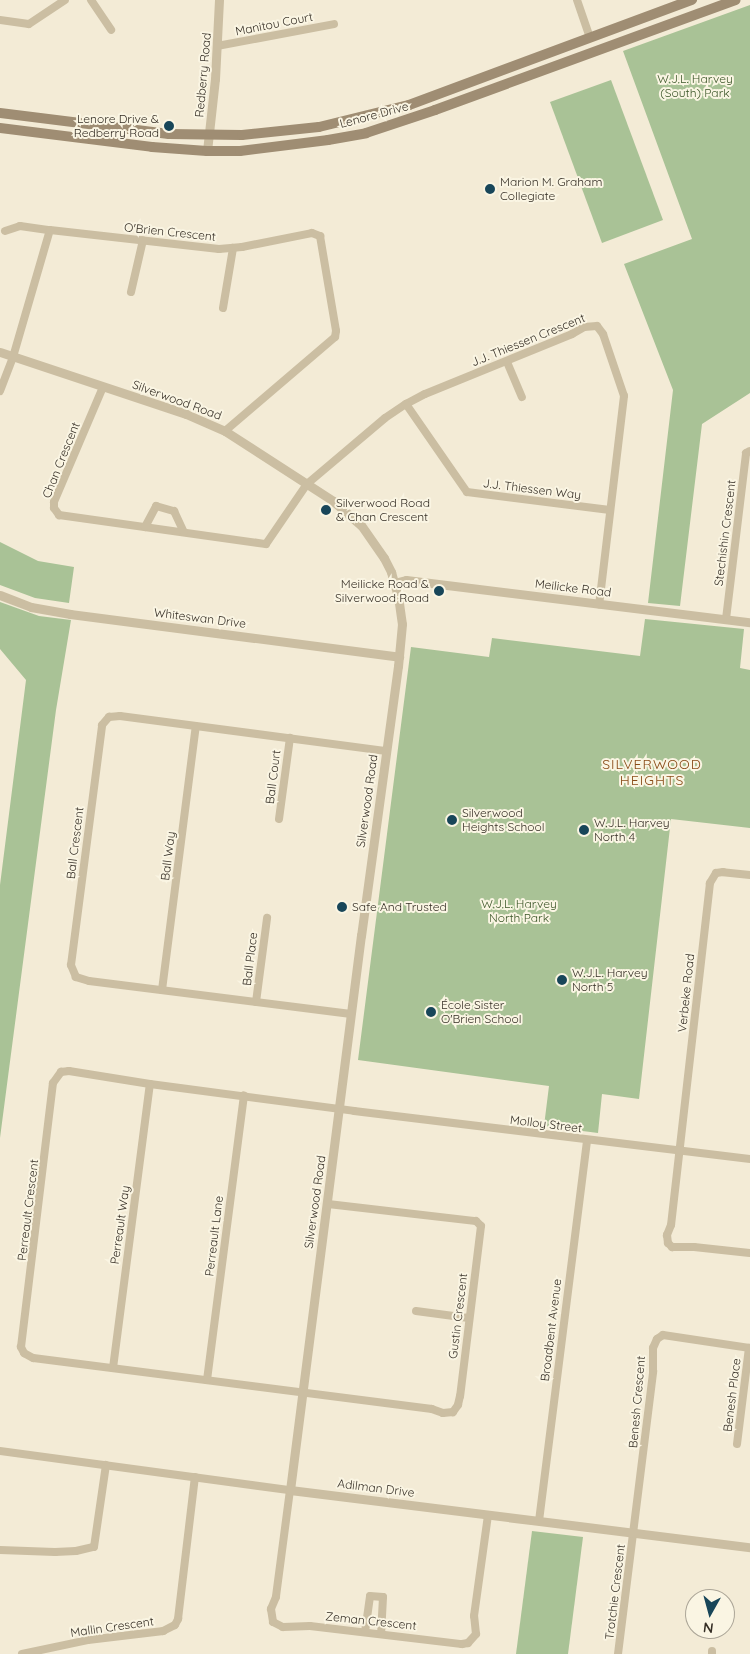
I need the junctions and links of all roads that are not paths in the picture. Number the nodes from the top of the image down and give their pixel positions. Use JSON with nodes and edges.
{"nodes":[{"id":1,"x":65,"y":0,"type":"edge"},
{"id":2,"x":91,"y":0,"type":"edge"},
{"id":3,"x":219,"y":0,"type":"edge"},
{"id":4,"x":577,"y":0,"type":"edge"},
{"id":5,"x":692,"y":0,"type":"edge"},
{"id":6,"x":736,"y":0,"type":"edge"},
{"id":7,"x":0,"y":20,"type":"edge"},
{"id":8,"x":334,"y":24,"type":"dead end"},
{"id":9,"x":111,"y":30,"type":"dead end"},
{"id":10,"x":590,"y":37,"type":"junction"},
{"id":11,"x":218,"y":46,"type":"junction"},
{"id":12,"x":0,"y":113,"type":"edge"},
{"id":13,"x":0,"y":128,"type":"edge"},
{"id":14,"x":210,"y":135,"type":"junction"},
{"id":15,"x":207,"y":151,"type":"junction"},
{"id":16,"x":5,"y":230,"type":"dead end"},
{"id":17,"x":50,"y":230,"type":"junction"},
{"id":18,"x":143,"y":240,"type":"junction"},
{"id":19,"x":233,"y":248,"type":"junction"},
{"id":20,"x":131,"y":292,"type":"dead end"},
{"id":21,"x":223,"y":308,"type":"dead end"},
{"id":22,"x":0,"y":352,"type":"edge"},
{"id":23,"x":13,"y":357,"type":"junction"},
{"id":24,"x":507,"y":362,"type":"junction"},
{"id":25,"x":103,"y":387,"type":"junction"},
{"id":26,"x":0,"y":390,"type":"edge"},
{"id":27,"x":522,"y":397,"type":"dead end"},
{"id":28,"x":406,"y":404,"type":"junction"},
{"id":29,"x":225,"y":431,"type":"junction"},
{"id":30,"x":750,"y":451,"type":"edge"},
{"id":31,"x":307,"y":484,"type":"junction"},
{"id":32,"x":610,"y":510,"type":"junction"},
{"id":33,"x":145,"y":527,"type":"junction"},
{"id":34,"x":184,"y":532,"type":"junction"},
{"id":35,"x":394,"y":583,"type":"junction"},
{"id":36,"x":0,"y":595,"type":"edge"},
{"id":37,"x":599,"y":605,"type":"junction"},
{"id":38,"x":726,"y":619,"type":"junction"},
{"id":39,"x":750,"y":622,"type":"edge"},
{"id":40,"x":399,"y":657,"type":"junction"},
{"id":41,"x":196,"y":726,"type":"junction"},
{"id":42,"x":290,"y":738,"type":"junction"},
{"id":43,"x":387,"y":751,"type":"junction"},
{"id":44,"x":279,"y":819,"type":"dead end"},
{"id":45,"x":750,"y":875,"type":"edge"},
{"id":46,"x":267,"y":918,"type":"dead end"},
{"id":47,"x":162,"y":990,"type":"junction"},
{"id":48,"x":256,"y":1002,"type":"junction"},
{"id":49,"x":351,"y":1014,"type":"junction"},
{"id":50,"x":150,"y":1084,"type":"junction"},
{"id":51,"x":244,"y":1096,"type":"junction"},
{"id":52,"x":340,"y":1109,"type":"junction"},
{"id":53,"x":586,"y":1140,"type":"junction"},
{"id":54,"x":680,"y":1151,"type":"junction"},
{"id":55,"x":750,"y":1159,"type":"edge"},
{"id":56,"x":328,"y":1204,"type":"junction"},
{"id":57,"x":750,"y":1253,"type":"edge"},
{"id":58,"x":416,"y":1310,"type":"dead end"},
{"id":59,"x":469,"y":1318,"type":"junction"},
{"id":60,"x":749,"y":1348,"type":"edge"},
{"id":61,"x":113,"y":1368,"type":"junction"},
{"id":62,"x":206,"y":1380,"type":"junction"},
{"id":63,"x":303,"y":1392,"type":"junction"},
{"id":64,"x":737,"y":1444,"type":"dead end"},
{"id":65,"x":0,"y":1452,"type":"edge"},
{"id":66,"x":106,"y":1465,"type":"junction"},
{"id":67,"x":195,"y":1477,"type":"junction"},
{"id":68,"x":290,"y":1490,"type":"junction"},
{"id":69,"x":488,"y":1515,"type":"junction"},
{"id":70,"x":539,"y":1521,"type":"junction"},
{"id":71,"x":634,"y":1533,"type":"junction"},
{"id":72,"x":750,"y":1547,"type":"edge"},
{"id":73,"x":0,"y":1550,"type":"edge"},
{"id":74,"x":365,"y":1632,"type":"junction"},
{"id":75,"x":381,"y":1634,"type":"junction"},
{"id":76,"x":22,"y":1654,"type":"edge"},
{"id":77,"x":618,"y":1654,"type":"edge"}],
"edges":[{"from":1,"to":7,"type":"street"},
{"from":2,"to":9,"type":"street"},
{"from":3,"to":11,"type":"street","name":"Redberry Road"},
{"from":4,"to":10,"type":"street"},
{"from":5,"to":10,"type":"main road","name":"Lenore Drive"},
{"from":6,"to":15,"type":"main road","name":"Lenore Drive"},
{"from":8,"to":11,"type":"street","name":"Manitou Court"},
{"from":10,"to":14,"type":"main road","name":"Lenore Drive"},
{"from":11,"to":14,"type":"street","name":"Redberry Road"},
{"from":12,"to":14,"type":"main road","name":"Lenore Drive"},
{"from":13,"to":15,"type":"main road","name":"Lenore Drive"},
{"from":14,"to":15,"type":"street","name":"Redberry Road"},
{"from":16,"to":17,"type":"street","name":"O'Brien Crescent"},
{"from":17,"to":18,"type":"street","name":"O'Brien Crescent"},
{"from":17,"to":23,"type":"street"},
{"from":18,"to":19,"type":"street","name":"O'Brien Crescent"},
{"from":18,"to":20,"type":"street"},
{"from":19,"to":21,"type":"street"},
{"from":19,"to":29,"type":"street","name":"O'Brien Crescent"},
{"from":22,"to":23,"type":"street","name":"Silverwood Road"},
{"from":23,"to":25,"type":"street","name":"Silverwood Road"},
{"from":23,"to":26,"type":"street"},
{"from":24,"to":27,"type":"street"},
{"from":24,"to":28,"type":"street","name":"J.J. Thiessen Crescent"},
{"from":24,"to":32,"type":"street","name":"J.J. Thiessen Crescent"},
{"from":25,"to":29,"type":"street","name":"Silverwood Road"},
{"from":25,"to":33,"type":"street","name":"Chan Crescent"},
{"from":28,"to":31,"type":"street","name":"J.J. Thiessen Crescent"},
{"from":28,"to":32,"type":"street","name":"J.J. Thiessen Way"},
{"from":29,"to":31,"type":"street","name":"Silverwood Road"},
{"from":30,"to":38,"type":"street","name":"Stechishin Crescent"},
{"from":31,"to":34,"type":"street","name":"Chan Crescent"},
{"from":31,"to":35,"type":"street","name":"Silverwood Road"},
{"from":32,"to":37,"type":"street","name":"J.J. Thiessen Crescent"},
{"from":33,"to":34,"type":"street","name":"Chan Crescent"},
{"from":33,"to":34,"type":"street"},
{"from":35,"to":37,"type":"street","name":"Meilicke Road"},
{"from":35,"to":40,"type":"street","name":"Silverwood Road"},
{"from":36,"to":40,"type":"street","name":"Whiteswan Drive"},
{"from":37,"to":38,"type":"street","name":"Meilicke Road"},
{"from":38,"to":39,"type":"street","name":"Meilicke Road"},
{"from":40,"to":43,"type":"street","name":"Silverwood Road"},
{"from":41,"to":42,"type":"street","name":"Ball Crescent"},
{"from":41,"to":47,"type":"street","name":"Ball Way"},
{"from":41,"to":47,"type":"street","name":"Ball Crescent"},
{"from":42,"to":43,"type":"street","name":"Ball Crescent"},
{"from":42,"to":44,"type":"street","name":"Ball Court"},
{"from":43,"to":49,"type":"street","name":"Silverwood Road"},
{"from":45,"to":54,"type":"street","name":"Verbeke Road"},
{"from":46,"to":48,"type":"street","name":"Ball Place"},
{"from":47,"to":48,"type":"street","name":"Ball Crescent"},
{"from":48,"to":49,"type":"street","name":"Ball Crescent"},
{"from":49,"to":52,"type":"street","name":"Silverwood Road"},
{"from":50,"to":51,"type":"street","name":"Perreault Crescent"},
{"from":50,"to":61,"type":"street","name":"Perreault Way"},
{"from":50,"to":61,"type":"street","name":"Perreault Crescent"},
{"from":51,"to":52,"type":"street","name":"Perreault Crescent"},
{"from":51,"to":62,"type":"street","name":"Perreault Lane"},
{"from":52,"to":53,"type":"street","name":"Molloy Street"},
{"from":52,"to":56,"type":"street","name":"Silverwood Road"},
{"from":53,"to":54,"type":"street","name":"Molloy Street"},
{"from":53,"to":70,"type":"street","name":"Broadbent Avenue"},
{"from":54,"to":55,"type":"street","name":"Molloy Street"},
{"from":54,"to":57,"type":"street"},
{"from":56,"to":59,"type":"street","name":"Gustin Crescent"},
{"from":56,"to":63,"type":"street","name":"Silverwood Road"},
{"from":58,"to":59,"type":"street"},
{"from":59,"to":63,"type":"street","name":"Gustin Crescent"},
{"from":60,"to":64,"type":"street","name":"Benesh Place"},
{"from":60,"to":71,"type":"street","name":"Benesh Crescent"},
{"from":61,"to":62,"type":"street","name":"Perreault Crescent"},
{"from":62,"to":63,"type":"street","name":"Perreault Crescent"},
{"from":63,"to":68,"type":"street","name":"Silverwood Road"},
{"from":65,"to":66,"type":"street","name":"Adilman Drive"},
{"from":66,"to":67,"type":"street","name":"Adilman Drive"},
{"from":66,"to":73,"type":"street"},
{"from":67,"to":68,"type":"street","name":"Adilman Drive"},
{"from":67,"to":76,"type":"street","name":"Mallin Crescent"},
{"from":68,"to":69,"type":"street","name":"Adilman Drive"},
{"from":68,"to":74,"type":"street","name":"Zeman Crescent"},
{"from":69,"to":70,"type":"street","name":"Adilman Drive"},
{"from":69,"to":75,"type":"street","name":"Zeman Crescent"},
{"from":70,"to":71,"type":"street","name":"Adilman Drive"},
{"from":71,"to":72,"type":"street","name":"Adilman Drive"},
{"from":71,"to":77,"type":"street","name":"Trotchie Crescent"},
{"from":74,"to":75,"type":"street","name":"Zeman Crescent"},
{"from":74,"to":75,"type":"street"}]}
